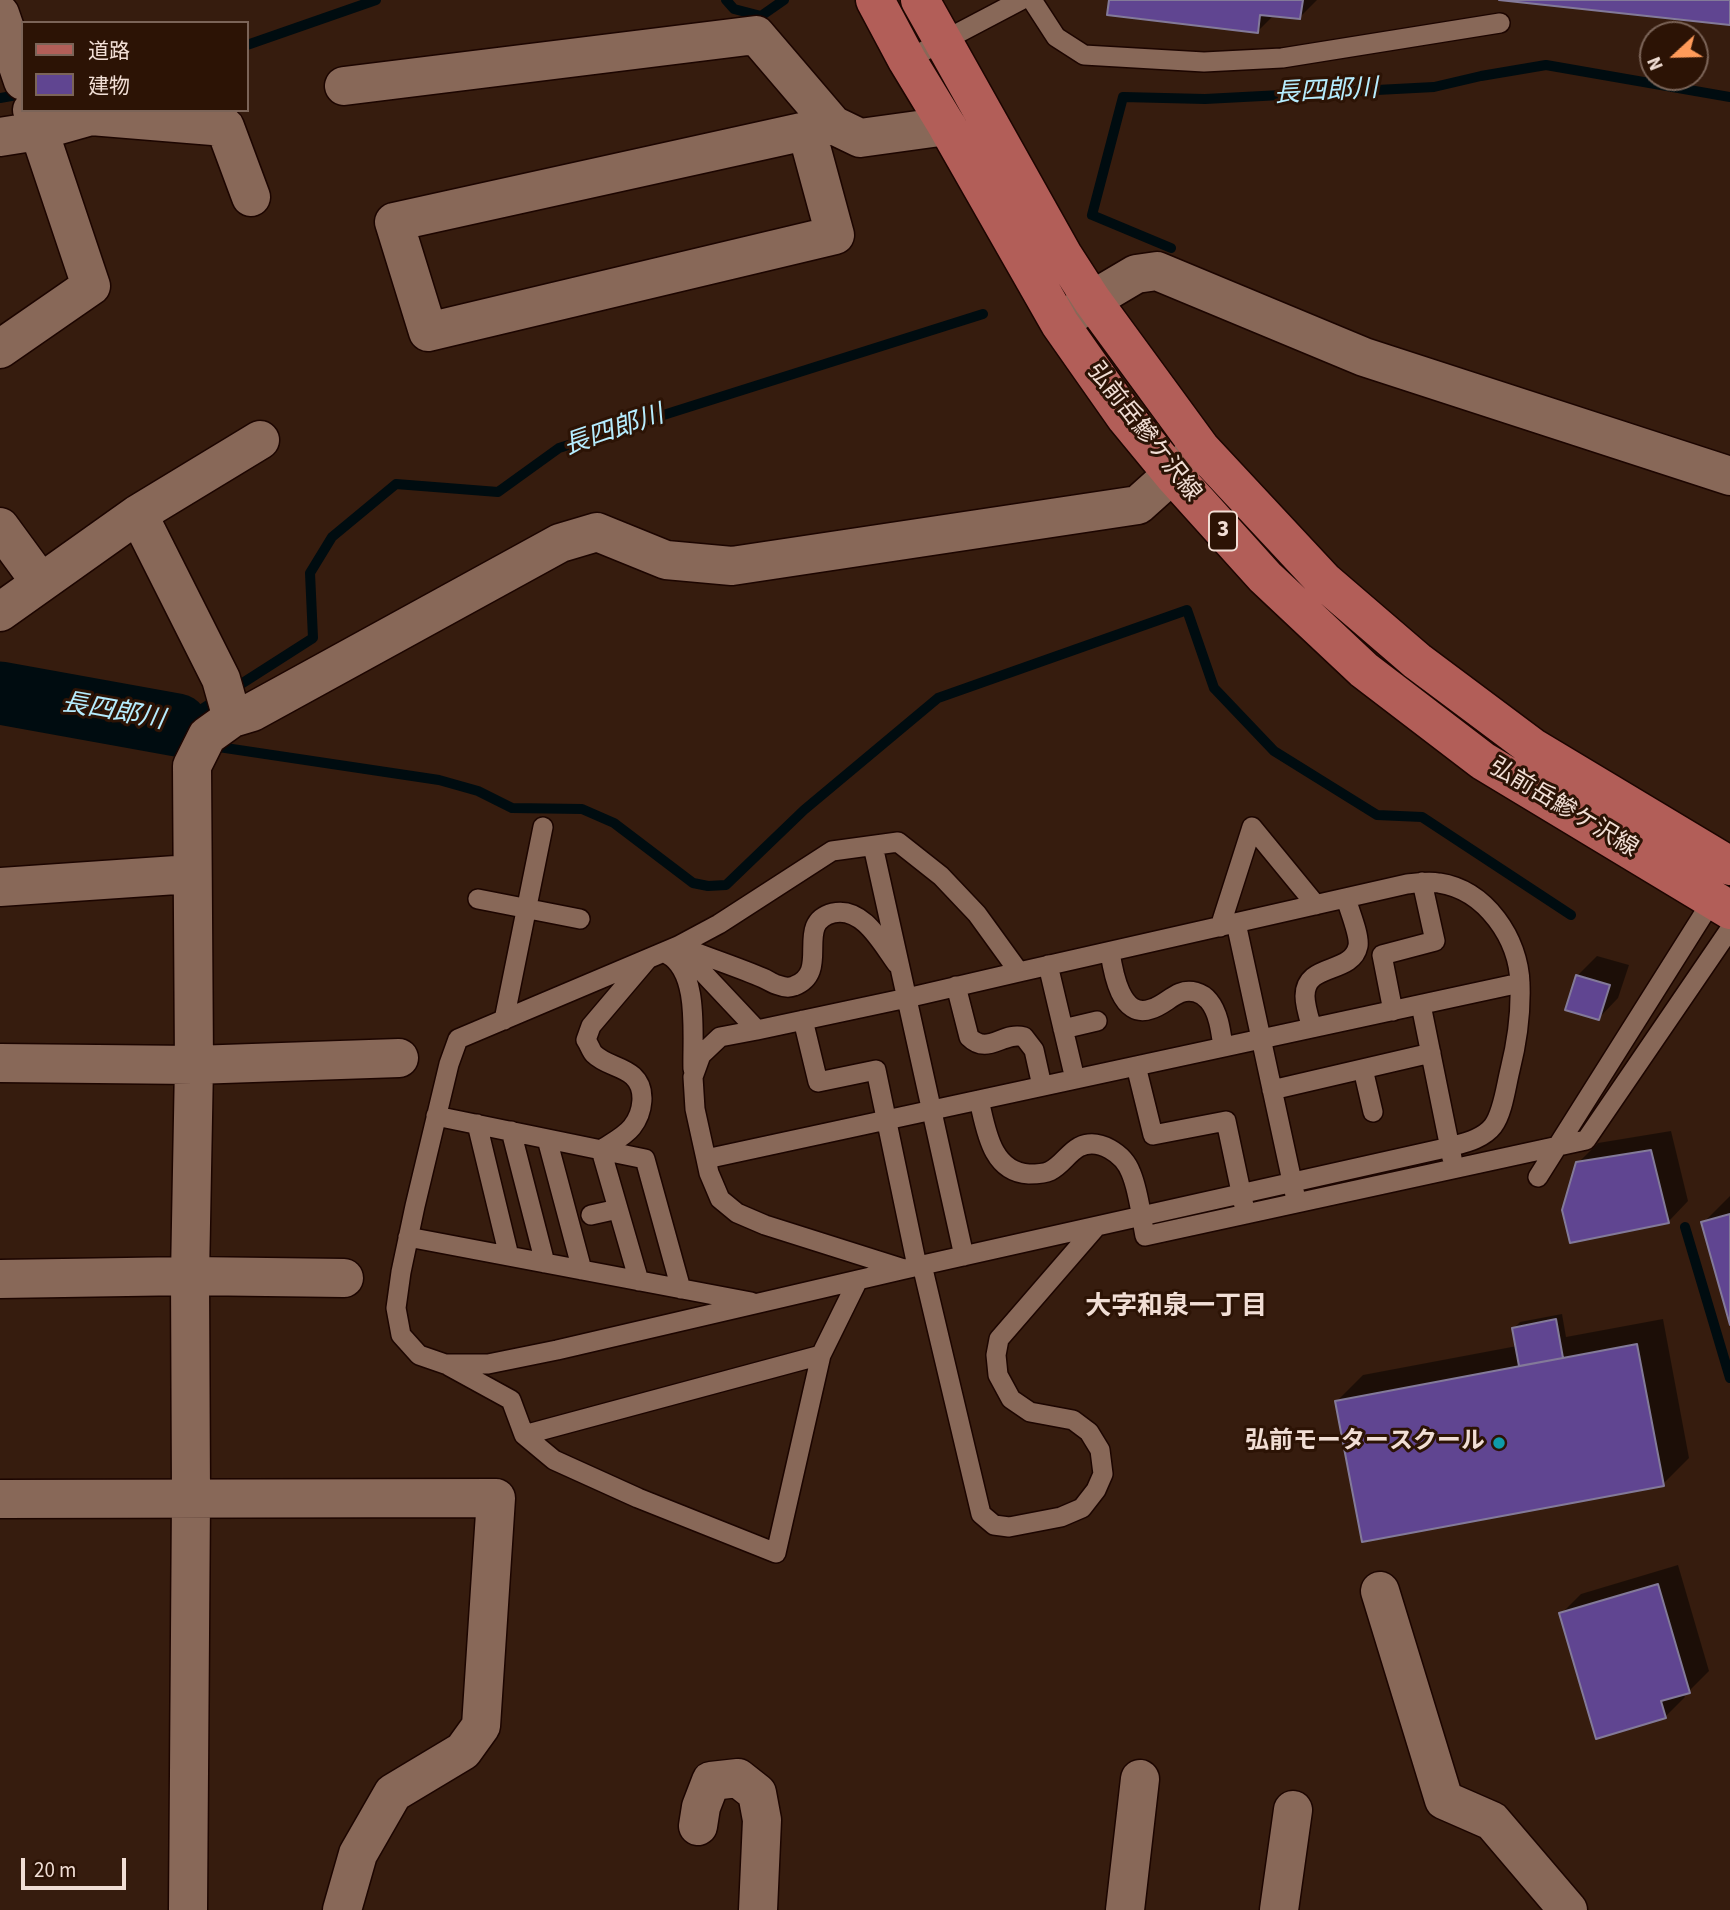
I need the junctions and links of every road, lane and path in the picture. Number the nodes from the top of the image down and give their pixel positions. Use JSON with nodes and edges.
{"nodes":[{"id":1,"x":875,"y":0,"type":"edge"},
{"id":2,"x":920,"y":0,"type":"edge"},
{"id":3,"x":1021,"y":0,"type":"edge"},
{"id":4,"x":1032,"y":0,"type":"edge"},
{"id":5,"x":0,"y":14,"type":"edge"},
{"id":6,"x":1500,"y":23,"type":"dead end"},
{"id":7,"x":943,"y":41,"type":"junction"},
{"id":8,"x":907,"y":60,"type":"junction"},
{"id":9,"x":21,"y":77,"type":"edge"},
{"id":10,"x":344,"y":86,"type":"dead end"},
{"id":11,"x":21,"y":108,"type":"edge"},
{"id":12,"x":33,"y":112,"type":"edge"},
{"id":13,"x":77,"y":112,"type":"edge"},
{"id":14,"x":947,"y":126,"type":"junction"},
{"id":15,"x":820,"y":128,"type":"junction"},
{"id":16,"x":0,"y":137,"type":"edge"},
{"id":17,"x":251,"y":197,"type":"dead end"},
{"id":18,"x":1092,"y":300,"type":"junction"},
{"id":19,"x":1060,"y":324,"type":"junction"},
{"id":20,"x":0,"y":349,"type":"edge"},
{"id":21,"x":260,"y":440,"type":"dead end"},
{"id":22,"x":1201,"y":449,"type":"junction"},
{"id":23,"x":1173,"y":475,"type":"junction"},
{"id":24,"x":1730,"y":476,"type":"edge"},
{"id":25,"x":138,"y":514,"type":"junction"},
{"id":26,"x":0,"y":527,"type":"edge"},
{"id":27,"x":41,"y":583,"type":"junction"},
{"id":28,"x":0,"y":612,"type":"edge"},
{"id":29,"x":216,"y":721,"type":"junction"},
{"id":30,"x":543,"y":827,"type":"dead end"},
{"id":31,"x":873,"y":846,"type":"junction"},
{"id":32,"x":191,"y":874,"type":"junction"},
{"id":33,"x":1422,"y":882,"type":"junction"},
{"id":34,"x":0,"y":887,"type":"edge"},
{"id":35,"x":1727,"y":895,"type":"edge"},
{"id":36,"x":1346,"y":898,"type":"junction"},
{"id":37,"x":478,"y":899,"type":"dead end"},
{"id":38,"x":1315,"y":905,"type":"junction"},
{"id":39,"x":527,"y":908,"type":"junction"},
{"id":40,"x":580,"y":919,"type":"dead end"},
{"id":41,"x":1228,"y":925,"type":"junction"},
{"id":42,"x":663,"y":951,"type":"junction"},
{"id":43,"x":1110,"y":952,"type":"junction"},
{"id":44,"x":1048,"y":965,"type":"junction"},
{"id":45,"x":900,"y":967,"type":"junction"},
{"id":46,"x":1019,"y":972,"type":"junction"},
{"id":47,"x":1521,"y":983,"type":"junction"},
{"id":48,"x":956,"y":986,"type":"junction"},
{"id":49,"x":907,"y":998,"type":"junction"},
{"id":50,"x":1421,"y":1005,"type":"junction"},
{"id":51,"x":1393,"y":1011,"type":"junction"},
{"id":52,"x":504,"y":1020,"type":"junction"},
{"id":53,"x":803,"y":1020,"type":"junction"},
{"id":54,"x":1097,"y":1021,"type":"dead end"},
{"id":55,"x":1312,"y":1028,"type":"junction"},
{"id":56,"x":1063,"y":1029,"type":"junction"},
{"id":57,"x":757,"y":1030,"type":"junction"},
{"id":58,"x":1262,"y":1039,"type":"junction"},
{"id":59,"x":1223,"y":1047,"type":"junction"},
{"id":60,"x":1431,"y":1053,"type":"junction"},
{"id":61,"x":399,"y":1058,"type":"dead end"},
{"id":62,"x":0,"y":1063,"type":"edge"},
{"id":63,"x":194,"y":1065,"type":"junction"},
{"id":64,"x":1136,"y":1066,"type":"junction"},
{"id":65,"x":1363,"y":1069,"type":"junction"},
{"id":66,"x":693,"y":1077,"type":"junction"},
{"id":67,"x":1075,"y":1079,"type":"junction"},
{"id":68,"x":1042,"y":1086,"type":"junction"},
{"id":69,"x":1272,"y":1090,"type":"junction"},
{"id":70,"x":979,"y":1100,"type":"junction"},
{"id":71,"x":932,"y":1110,"type":"junction"},
{"id":72,"x":1373,"y":1112,"type":"dead end"},
{"id":73,"x":436,"y":1116,"type":"junction"},
{"id":74,"x":886,"y":1120,"type":"junction"},
{"id":75,"x":477,"y":1124,"type":"junction"},
{"id":76,"x":511,"y":1131,"type":"junction"},
{"id":77,"x":547,"y":1139,"type":"junction"},
{"id":78,"x":1557,"y":1146,"type":"junction"},
{"id":79,"x":1450,"y":1147,"type":"junction"},
{"id":80,"x":601,"y":1150,"type":"junction"},
{"id":81,"x":706,"y":1158,"type":"junction"},
{"id":82,"x":1454,"y":1169,"type":"junction"},
{"id":83,"x":1538,"y":1177,"type":"dead end"},
{"id":84,"x":1293,"y":1182,"type":"junction"},
{"id":85,"x":1241,"y":1194,"type":"junction"},
{"id":86,"x":1297,"y":1203,"type":"junction"},
{"id":87,"x":618,"y":1209,"type":"junction"},
{"id":88,"x":1246,"y":1214,"type":"junction"},
{"id":89,"x":591,"y":1215,"type":"dead end"},
{"id":90,"x":1141,"y":1216,"type":"junction"},
{"id":91,"x":1096,"y":1227,"type":"junction"},
{"id":92,"x":408,"y":1237,"type":"junction"},
{"id":93,"x":509,"y":1256,"type":"junction"},
{"id":94,"x":964,"y":1256,"type":"junction"},
{"id":95,"x":545,"y":1263,"type":"junction"},
{"id":96,"x":915,"y":1267,"type":"junction"},
{"id":97,"x":582,"y":1270,"type":"junction"},
{"id":98,"x":190,"y":1276,"type":"junction"},
{"id":99,"x":345,"y":1278,"type":"dead end"},
{"id":100,"x":0,"y":1279,"type":"edge"},
{"id":101,"x":858,"y":1280,"type":"junction"},
{"id":102,"x":639,"y":1281,"type":"junction"},
{"id":103,"x":681,"y":1289,"type":"junction"},
{"id":104,"x":759,"y":1303,"type":"junction"},
{"id":105,"x":821,"y":1355,"type":"junction"},
{"id":106,"x":445,"y":1364,"type":"junction"},
{"id":107,"x":524,"y":1435,"type":"junction"},
{"id":108,"x":191,"y":1497,"type":"junction"},
{"id":109,"x":0,"y":1499,"type":"edge"},
{"id":110,"x":1380,"y":1591,"type":"dead end"},
{"id":111,"x":1140,"y":1779,"type":"dead end"},
{"id":112,"x":1293,"y":1810,"type":"dead end"},
{"id":113,"x":698,"y":1826,"type":"dead end"},
{"id":114,"x":188,"y":1910,"type":"edge"},
{"id":115,"x":342,"y":1910,"type":"edge"},
{"id":116,"x":758,"y":1910,"type":"edge"},
{"id":117,"x":1125,"y":1910,"type":"edge"},
{"id":118,"x":1279,"y":1910,"type":"edge"},
{"id":119,"x":1568,"y":1910,"type":"edge"}],
"edges":[{"from":1,"to":8,"type":"main road","name":"弘前岳鰺ケ沢線","number":"3"},
{"from":2,"to":7,"type":"main road","number":"3"},
{"from":3,"to":7,"type":"lane"},
{"from":4,"to":6,"type":"lane"},
{"from":5,"to":9,"type":"street"},
{"from":7,"to":8,"type":"lane"},
{"from":7,"to":18,"type":"main road","number":"3"},
{"from":8,"to":14,"type":"main road","name":"弘前岳鰺ケ沢線","number":"3"},
{"from":10,"to":15,"type":"street"},
{"from":11,"to":16,"type":"street"},
{"from":12,"to":20,"type":"street"},
{"from":13,"to":17,"type":"street"},
{"from":14,"to":15,"type":"street"},
{"from":14,"to":19,"type":"main road","name":"弘前岳鰺ケ沢線","number":"3"},
{"from":15,"to":15,"type":"street"},
{"from":18,"to":19,"type":"street"},
{"from":18,"to":22,"type":"main road","number":"3"},
{"from":18,"to":24,"type":"street"},
{"from":19,"to":23,"type":"main road","name":"弘前岳鰺ケ沢線","number":"3"},
{"from":21,"to":25,"type":"street"},
{"from":22,"to":23,"type":"street"},
{"from":22,"to":35,"type":"main road","number":"3"},
{"from":23,"to":29,"type":"street"},
{"from":23,"to":35,"type":"main road","name":"弘前岳鰺ケ沢線","number":"3"},
{"from":25,"to":27,"type":"street"},
{"from":25,"to":29,"type":"street"},
{"from":26,"to":27,"type":"street"},
{"from":27,"to":28,"type":"street"},
{"from":29,"to":32,"type":"street"},
{"from":30,"to":39,"type":"lane"},
{"from":31,"to":42,"type":"lane"},
{"from":31,"to":45,"type":"lane"},
{"from":31,"to":46,"type":"lane"},
{"from":32,"to":34,"type":"street"},
{"from":32,"to":63,"type":"street"},
{"from":33,"to":36,"type":"lane"},
{"from":33,"to":47,"type":"lane"},
{"from":33,"to":51,"type":"lane"},
{"from":35,"to":78,"type":"lane"},
{"from":35,"to":78,"type":"lane"},
{"from":36,"to":38,"type":"lane"},
{"from":36,"to":55,"type":"lane"},
{"from":37,"to":39,"type":"lane"},
{"from":38,"to":41,"type":"lane"},
{"from":38,"to":41,"type":"lane"},
{"from":39,"to":40,"type":"lane"},
{"from":39,"to":52,"type":"lane"},
{"from":41,"to":43,"type":"lane"},
{"from":41,"to":58,"type":"lane"},
{"from":42,"to":45,"type":"lane"},
{"from":42,"to":52,"type":"lane"},
{"from":42,"to":57,"type":"lane"},
{"from":42,"to":66,"type":"lane"},
{"from":42,"to":80,"type":"lane"},
{"from":43,"to":44,"type":"lane"},
{"from":43,"to":59,"type":"lane"},
{"from":44,"to":46,"type":"lane"},
{"from":44,"to":56,"type":"lane"},
{"from":45,"to":49,"type":"lane"},
{"from":46,"to":48,"type":"lane"},
{"from":47,"to":50,"type":"lane"},
{"from":47,"to":79,"type":"lane"},
{"from":48,"to":49,"type":"lane"},
{"from":48,"to":68,"type":"lane"},
{"from":49,"to":53,"type":"lane"},
{"from":49,"to":71,"type":"lane"},
{"from":50,"to":51,"type":"lane"},
{"from":50,"to":60,"type":"lane"},
{"from":51,"to":55,"type":"lane"},
{"from":52,"to":73,"type":"lane"},
{"from":53,"to":57,"type":"lane"},
{"from":53,"to":74,"type":"lane"},
{"from":54,"to":56,"type":"lane"},
{"from":55,"to":58,"type":"lane"},
{"from":56,"to":67,"type":"lane"},
{"from":57,"to":66,"type":"lane"},
{"from":58,"to":59,"type":"lane"},
{"from":58,"to":69,"type":"lane"},
{"from":59,"to":64,"type":"lane"},
{"from":60,"to":65,"type":"lane"},
{"from":60,"to":79,"type":"lane"},
{"from":61,"to":63,"type":"street"},
{"from":62,"to":63,"type":"street"},
{"from":63,"to":98,"type":"street"},
{"from":64,"to":67,"type":"lane"},
{"from":64,"to":85,"type":"lane"},
{"from":65,"to":69,"type":"lane"},
{"from":65,"to":72,"type":"lane"},
{"from":66,"to":81,"type":"lane"},
{"from":67,"to":68,"type":"lane"},
{"from":68,"to":70,"type":"lane"},
{"from":69,"to":84,"type":"lane"},
{"from":70,"to":71,"type":"lane"},
{"from":70,"to":90,"type":"lane"},
{"from":71,"to":74,"type":"lane"},
{"from":71,"to":94,"type":"lane"},
{"from":73,"to":75,"type":"lane"},
{"from":73,"to":92,"type":"lane"},
{"from":74,"to":81,"type":"lane"},
{"from":74,"to":96,"type":"lane"},
{"from":75,"to":76,"type":"lane"},
{"from":75,"to":93,"type":"lane"},
{"from":76,"to":77,"type":"lane"},
{"from":76,"to":95,"type":"lane"},
{"from":77,"to":80,"type":"lane"},
{"from":77,"to":97,"type":"lane"},
{"from":78,"to":82,"type":"lane"},
{"from":78,"to":83,"type":"lane"},
{"from":79,"to":82,"type":"lane"},
{"from":79,"to":84,"type":"lane"},
{"from":80,"to":87,"type":"lane"},
{"from":80,"to":103,"type":"lane"},
{"from":81,"to":96,"type":"lane"},
{"from":82,"to":86,"type":"lane"},
{"from":84,"to":85,"type":"lane"},
{"from":84,"to":86,"type":"lane"},
{"from":85,"to":88,"type":"lane"},
{"from":85,"to":90,"type":"lane"},
{"from":86,"to":88,"type":"lane"},
{"from":87,"to":89,"type":"lane"},
{"from":87,"to":102,"type":"lane"},
{"from":88,"to":90,"type":"lane"},
{"from":90,"to":91,"type":"lane"},
{"from":91,"to":94,"type":"lane"},
{"from":91,"to":96,"type":"lane"},
{"from":92,"to":93,"type":"lane"},
{"from":92,"to":106,"type":"lane"},
{"from":93,"to":95,"type":"lane"},
{"from":94,"to":96,"type":"lane"},
{"from":95,"to":97,"type":"lane"},
{"from":96,"to":101,"type":"lane"},
{"from":97,"to":102,"type":"lane"},
{"from":98,"to":99,"type":"street"},
{"from":98,"to":100,"type":"street"},
{"from":98,"to":108,"type":"street"},
{"from":101,"to":104,"type":"lane"},
{"from":101,"to":105,"type":"lane"},
{"from":102,"to":103,"type":"lane"},
{"from":103,"to":104,"type":"lane"},
{"from":104,"to":106,"type":"lane"},
{"from":105,"to":107,"type":"lane"},
{"from":105,"to":107,"type":"lane"},
{"from":106,"to":107,"type":"lane"},
{"from":108,"to":109,"type":"street"},
{"from":108,"to":114,"type":"street"},
{"from":108,"to":115,"type":"street"},
{"from":110,"to":119,"type":"street"},
{"from":111,"to":117,"type":"street"},
{"from":112,"to":118,"type":"street"},
{"from":113,"to":116,"type":"street"}]}
